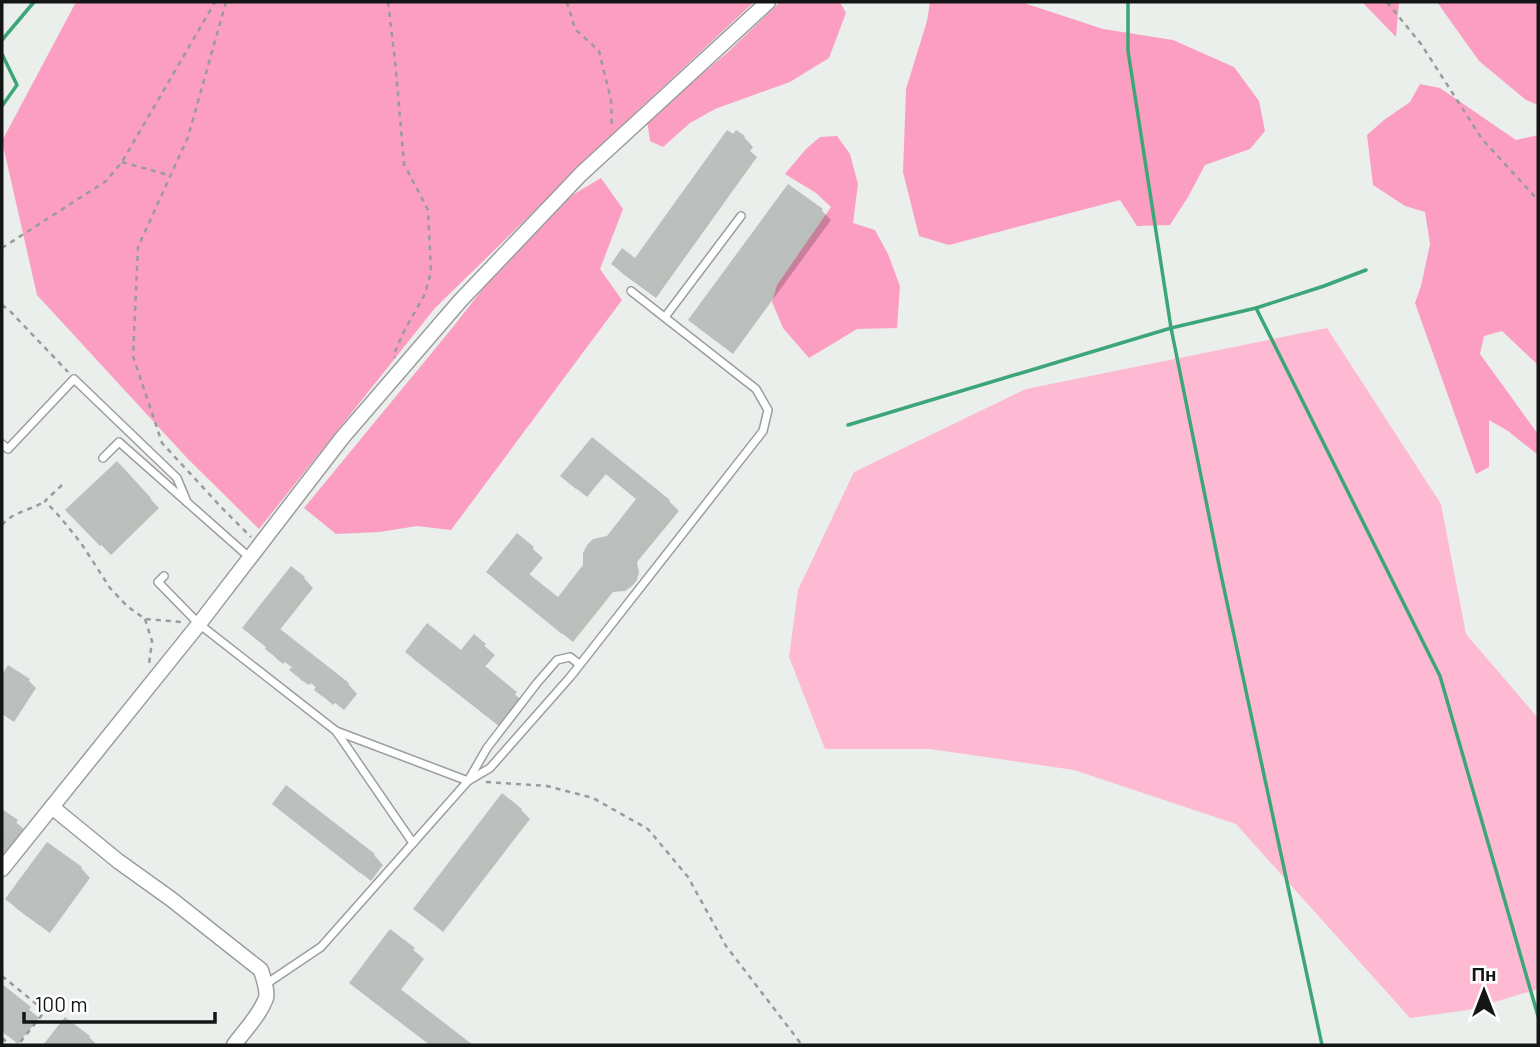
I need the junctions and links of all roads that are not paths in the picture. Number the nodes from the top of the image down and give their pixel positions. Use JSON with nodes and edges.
{"nodes":[{"id":1,"x":768,"y":2,"type":"edge"},
{"id":2,"x":741,"y":216,"type":"dead end"},
{"id":3,"x":631,"y":291,"type":"dead end"},
{"id":4,"x":665,"y":317,"type":"junction"},
{"id":5,"x":2,"y":444,"type":"edge"},
{"id":6,"x":103,"y":458,"type":"dead end"},
{"id":7,"x":187,"y":502,"type":"junction"},
{"id":8,"x":250,"y":557,"type":"junction"},
{"id":9,"x":164,"y":576,"type":"dead end"},
{"id":10,"x":199,"y":624,"type":"junction"},
{"id":11,"x":579,"y":664,"type":"junction"},
{"id":12,"x":336,"y":731,"type":"junction"},
{"id":13,"x":468,"y":781,"type":"junction"},
{"id":14,"x":52,"y":807,"type":"junction"},
{"id":15,"x":413,"y":843,"type":"junction"},
{"id":16,"x":2,"y":869,"type":"edge"},
{"id":17,"x":265,"y":984,"type":"junction"},
{"id":18,"x":234,"y":1045,"type":"edge"}],
"edges":[{"from":1,"to":8,"type":"street"},
{"from":2,"to":4,"type":"lane"},
{"from":3,"to":4,"type":"lane"},
{"from":4,"to":11,"type":"lane"},
{"from":5,"to":7,"type":"lane"},
{"from":6,"to":7,"type":"lane"},
{"from":7,"to":8,"type":"lane"},
{"from":8,"to":10,"type":"street"},
{"from":9,"to":10,"type":"lane"},
{"from":10,"to":12,"type":"lane"},
{"from":10,"to":14,"type":"street"},
{"from":11,"to":13,"type":"lane"},
{"from":11,"to":13,"type":"lane"},
{"from":12,"to":13,"type":"lane"},
{"from":12,"to":15,"type":"lane"},
{"from":13,"to":15,"type":"lane"},
{"from":14,"to":16,"type":"street"},
{"from":14,"to":17,"type":"street"},
{"from":15,"to":17,"type":"lane"},
{"from":17,"to":18,"type":"street"}]}
